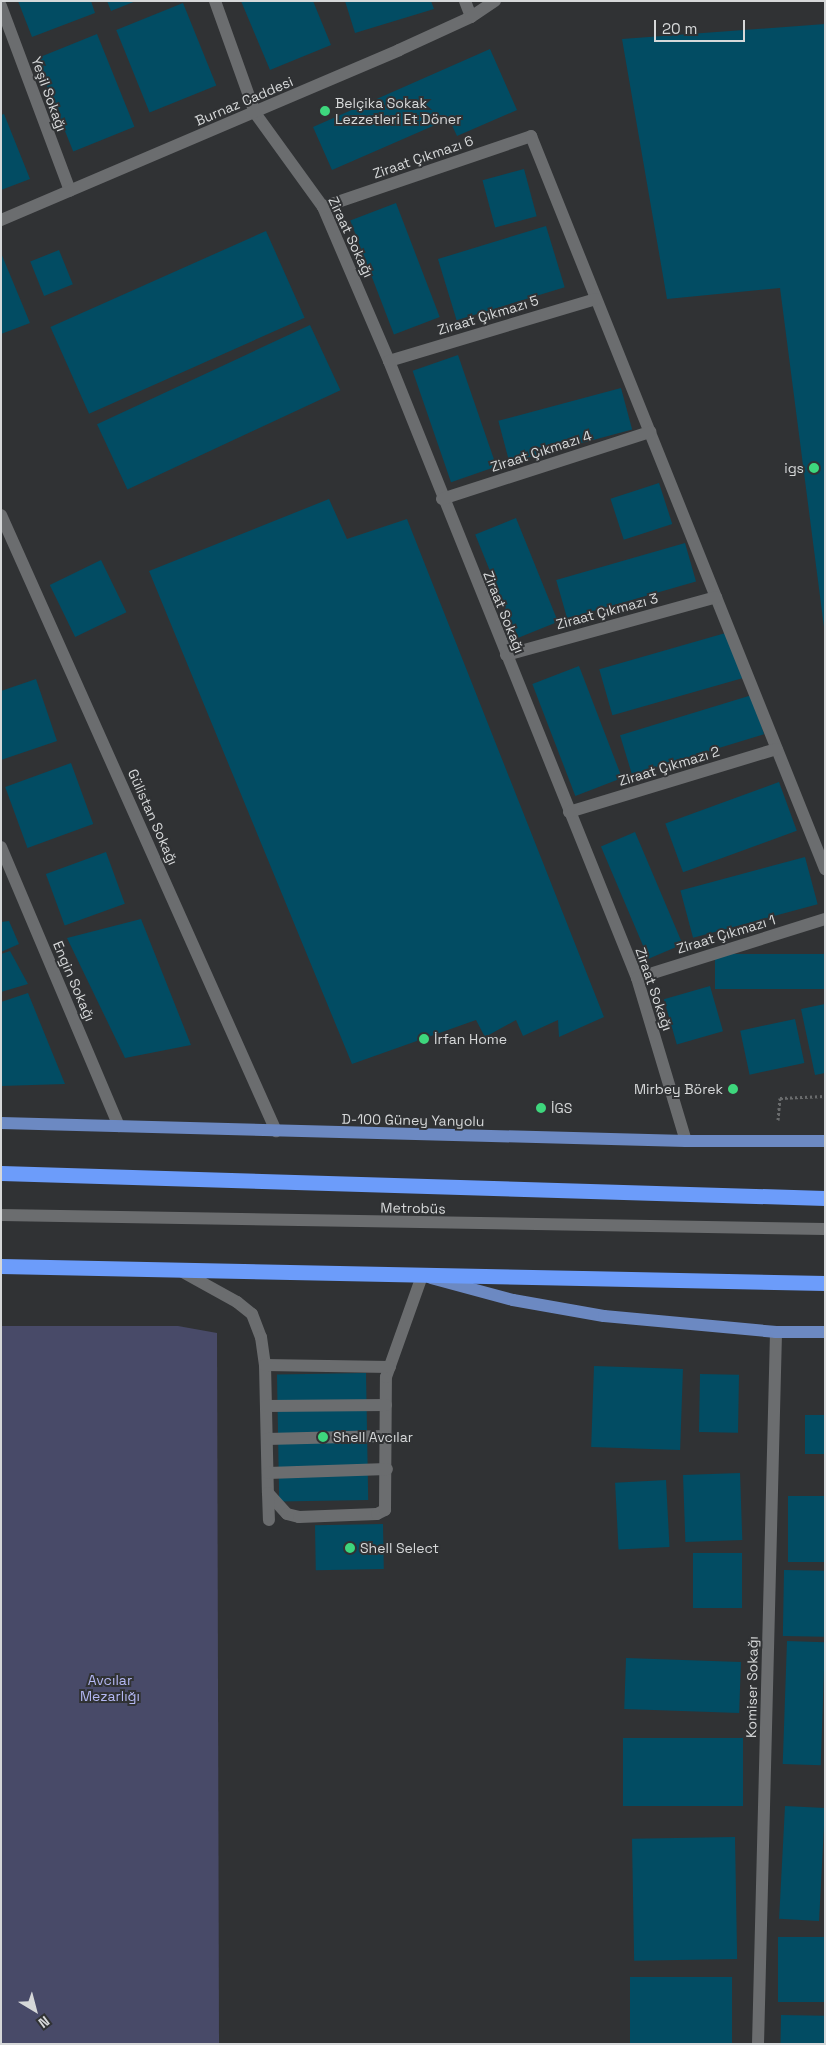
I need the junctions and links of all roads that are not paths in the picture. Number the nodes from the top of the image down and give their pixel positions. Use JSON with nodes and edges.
{"nodes":[{"id":1,"x":215,"y":1,"type":"edge"},
{"id":2,"x":465,"y":1,"type":"edge"},
{"id":3,"x":495,"y":1,"type":"edge"},
{"id":4,"x":1,"y":6,"type":"edge"},
{"id":5,"x":471,"y":17,"type":"junction"},
{"id":6,"x":255,"y":113,"type":"junction"},
{"id":7,"x":70,"y":191,"type":"junction"},
{"id":8,"x":323,"y":207,"type":"junction"},
{"id":9,"x":1,"y":220,"type":"edge"},
{"id":10,"x":596,"y":298,"type":"junction"},
{"id":11,"x":389,"y":361,"type":"junction"},
{"id":12,"x":650,"y":432,"type":"junction"},
{"id":13,"x":442,"y":499,"type":"junction"},
{"id":14,"x":1,"y":515,"type":"edge"},
{"id":15,"x":716,"y":596,"type":"junction"},
{"id":16,"x":506,"y":655,"type":"junction"},
{"id":17,"x":777,"y":749,"type":"junction"},
{"id":18,"x":569,"y":812,"type":"junction"},
{"id":19,"x":1,"y":847,"type":"edge"},
{"id":20,"x":825,"y":869,"type":"edge"},
{"id":21,"x":825,"y":919,"type":"edge"},
{"id":22,"x":637,"y":978,"type":"junction"},
{"id":23,"x":1,"y":1123,"type":"edge"},
{"id":24,"x":118,"y":1126,"type":"junction"},
{"id":25,"x":276,"y":1131,"type":"junction"},
{"id":26,"x":686,"y":1141,"type":"junction"},
{"id":27,"x":825,"y":1141,"type":"edge"},
{"id":28,"x":1,"y":1173,"type":"edge"},
{"id":29,"x":825,"y":1198,"type":"edge"},
{"id":30,"x":1,"y":1215,"type":"edge"},
{"id":31,"x":825,"y":1229,"type":"edge"},
{"id":32,"x":1,"y":1266,"type":"edge"},
{"id":33,"x":181,"y":1271,"type":"junction"},
{"id":34,"x":422,"y":1276,"type":"junction"},
{"id":35,"x":825,"y":1283,"type":"edge"},
{"id":36,"x":776,"y":1332,"type":"junction"},
{"id":37,"x":825,"y":1332,"type":"edge"},
{"id":38,"x":265,"y":1365,"type":"junction"},
{"id":39,"x":390,"y":1367,"type":"junction"},
{"id":40,"x":386,"y":1405,"type":"junction"},
{"id":41,"x":266,"y":1406,"type":"junction"},
{"id":42,"x":386,"y":1436,"type":"junction"},
{"id":43,"x":267,"y":1438,"type":"junction"},
{"id":44,"x":387,"y":1469,"type":"junction"},
{"id":45,"x":268,"y":1473,"type":"junction"},
{"id":46,"x":268,"y":1493,"type":"junction"},
{"id":47,"x":269,"y":1520,"type":"dead end"},
{"id":48,"x":758,"y":2044,"type":"edge"}],
"edges":[{"from":1,"to":6,"type":"street","name":"Ziraat Sokağı"},
{"from":2,"to":5,"type":"street"},
{"from":3,"to":5,"type":"street","name":"Burnaz Caddesi"},
{"from":4,"to":7,"type":"street","name":"Yeşil Sokağı"},
{"from":5,"to":6,"type":"street","name":"Burnaz Caddesi"},
{"from":6,"to":7,"type":"street","name":"Burnaz Caddesi"},
{"from":6,"to":8,"type":"street","name":"Ziraat Sokağı"},
{"from":7,"to":9,"type":"street","name":"Burnaz Caddesi"},
{"from":8,"to":10,"type":"street","name":"Ziraat Çıkmazı 6"},
{"from":8,"to":11,"type":"street","name":"Ziraat Sokağı"},
{"from":10,"to":11,"type":"street","name":"Ziraat Çıkmazı 5"},
{"from":10,"to":12,"type":"street"},
{"from":11,"to":13,"type":"street","name":"Ziraat Sokağı"},
{"from":12,"to":13,"type":"street","name":"Ziraat Çıkmazı 4"},
{"from":12,"to":15,"type":"street"},
{"from":13,"to":16,"type":"street","name":"Ziraat Sokağı"},
{"from":14,"to":25,"type":"street","name":"Gülistan Sokağı"},
{"from":15,"to":16,"type":"street","name":"Ziraat Çıkmazı 3"},
{"from":15,"to":17,"type":"street"},
{"from":16,"to":18,"type":"street","name":"Ziraat Sokağı"},
{"from":17,"to":18,"type":"street","name":"Ziraat Çıkmazı 2"},
{"from":17,"to":20,"type":"street"},
{"from":18,"to":22,"type":"street","name":"Ziraat Sokağı"},
{"from":19,"to":24,"type":"street","name":"Engin Sokağı"},
{"from":21,"to":22,"type":"street","name":"Ziraat Çıkmazı 1"},
{"from":22,"to":26,"type":"street","name":"Ziraat Sokağı"},
{"from":23,"to":24,"type":"main road","name":"D-100 Güney Yanyolu"},
{"from":24,"to":25,"type":"main road","name":"D-100 Güney Yanyolu"},
{"from":25,"to":26,"type":"main road","name":"D-100 Güney Yanyolu"},
{"from":26,"to":27,"type":"main road","name":"D-100 Güney Yanyolu"},
{"from":28,"to":29,"type":"highway"},
{"from":30,"to":31,"type":"street","name":"Metrobüs"},
{"from":32,"to":33,"type":"highway"},
{"from":33,"to":34,"type":"highway"},
{"from":33,"to":38,"type":"street"},
{"from":34,"to":35,"type":"highway"},
{"from":34,"to":36,"type":"main road"},
{"from":34,"to":39,"type":"street"},
{"from":36,"to":37,"type":"main road"},
{"from":36,"to":48,"type":"street","name":"Komiser Sokağı"},
{"from":38,"to":39,"type":"street"},
{"from":38,"to":41,"type":"street"},
{"from":39,"to":40,"type":"street"},
{"from":40,"to":41,"type":"street"},
{"from":40,"to":42,"type":"street"},
{"from":41,"to":43,"type":"street"},
{"from":42,"to":43,"type":"street"},
{"from":42,"to":44,"type":"street"},
{"from":43,"to":45,"type":"street"},
{"from":44,"to":45,"type":"street"},
{"from":44,"to":46,"type":"street"},
{"from":45,"to":46,"type":"street"},
{"from":46,"to":47,"type":"street"}]}
